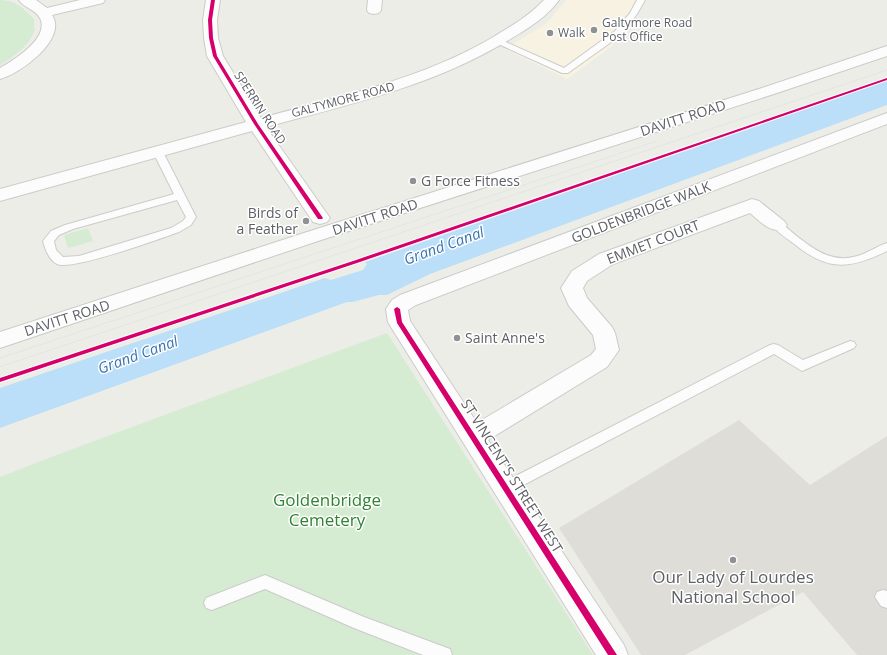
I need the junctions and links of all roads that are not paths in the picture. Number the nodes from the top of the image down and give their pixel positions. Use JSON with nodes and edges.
{"nodes":[{"id":1,"x":26,"y":0,"type":"edge"},
{"id":2,"x":98,"y":0,"type":"edge"},
{"id":3,"x":213,"y":0,"type":"edge"},
{"id":4,"x":552,"y":0,"type":"edge"},
{"id":5,"x":640,"y":0,"type":"edge"},
{"id":6,"x":46,"y":12,"type":"junction"},
{"id":7,"x":498,"y":42,"type":"junction"},
{"id":8,"x":887,"y":51,"type":"edge"},
{"id":9,"x":0,"y":74,"type":"edge"},
{"id":10,"x":887,"y":118,"type":"edge"},
{"id":11,"x":256,"y":124,"type":"junction"},
{"id":12,"x":158,"y":152,"type":"junction"},
{"id":13,"x":0,"y":195,"type":"edge"},
{"id":14,"x":179,"y":196,"type":"junction"},
{"id":15,"x":320,"y":218,"type":"dead end"},
{"id":16,"x":777,"y":225,"type":"joint"},
{"id":17,"x":887,"y":247,"type":"edge"},
{"id":18,"x":397,"y":309,"type":"joint"},
{"id":19,"x":0,"y":340,"type":"edge"},
{"id":20,"x":850,"y":345,"type":"dead end"},
{"id":21,"x":473,"y":436,"type":"junction"},
{"id":22,"x":505,"y":488,"type":"junction"},
{"id":23,"x":212,"y":603,"type":"dead end"},
{"id":24,"x":444,"y":655,"type":"edge"},
{"id":25,"x":613,"y":655,"type":"edge"}],
"edges":[{"from":1,"to":6,"type":"street"},
{"from":2,"to":6,"type":"street"},
{"from":3,"to":11,"type":"street","name":"SPERRIN ROAD"},
{"from":4,"to":7,"type":"street","name":"GALTYMORE ROAD"},
{"from":5,"to":7,"type":"lane"},
{"from":6,"to":9,"type":"street"},
{"from":7,"to":11,"type":"street","name":"GALTYMORE ROAD"},
{"from":8,"to":19,"type":"street","name":"DAVITT ROAD"},
{"from":10,"to":18,"type":"street","name":"GOLDENBRIDGE WALK"},
{"from":11,"to":12,"type":"street","name":"GALTYMORE ROAD"},
{"from":11,"to":15,"type":"street","name":"SPERRIN ROAD"},
{"from":12,"to":13,"type":"street","name":"GALTYMORE ROAD"},
{"from":12,"to":14,"type":"lane"},
{"from":14,"to":14,"type":"lane"},
{"from":16,"to":17,"type":"lane"},
{"from":16,"to":21,"type":"street","name":"EMMET COURT"},
{"from":18,"to":21,"type":"street","name":"ST VINCENT'S STREET WEST"},
{"from":20,"to":22,"type":"lane"},
{"from":21,"to":22,"type":"street","name":"ST VINCENT'S STREET WEST"},
{"from":22,"to":25,"type":"street","name":"ST VINCENT'S STREET WEST"},
{"from":23,"to":24,"type":"lane"}]}
